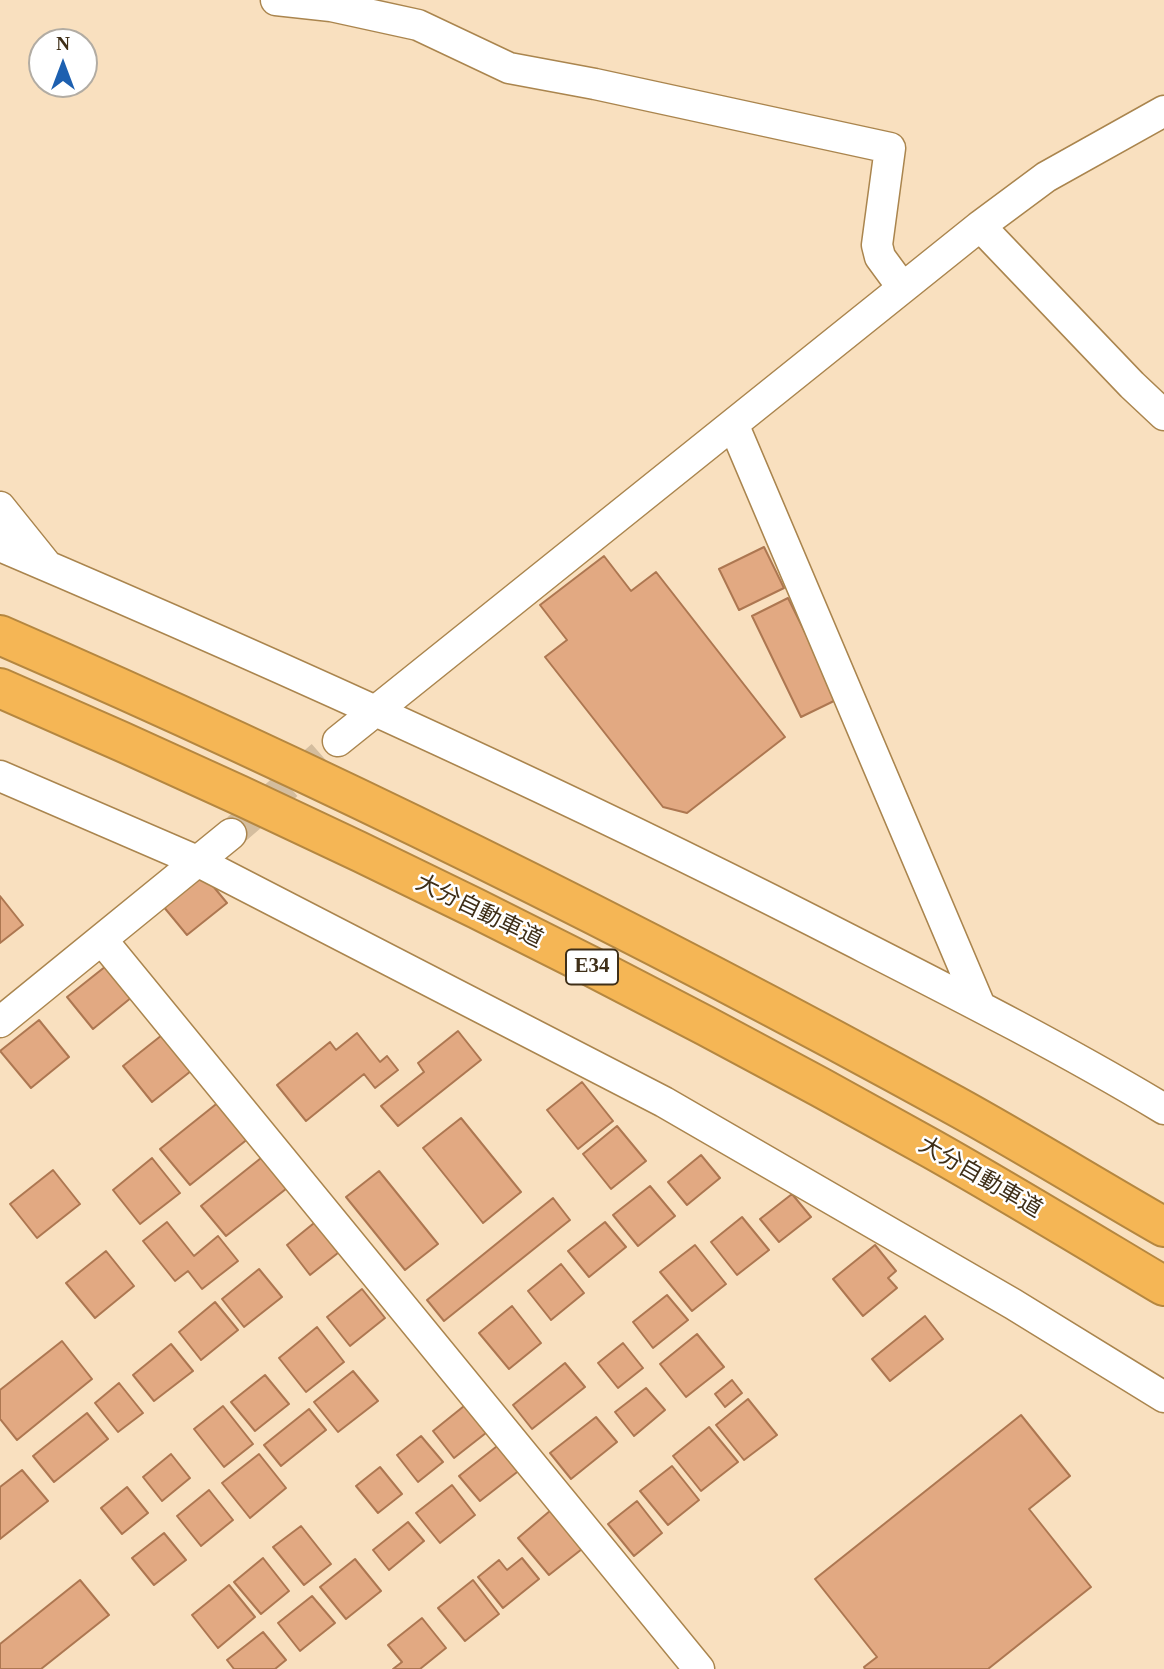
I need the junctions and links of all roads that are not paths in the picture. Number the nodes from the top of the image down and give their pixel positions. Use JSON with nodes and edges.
{"nodes":[{"id":1,"x":276,"y":0,"type":"edge"},
{"id":2,"x":1164,"y":111,"type":"edge"},
{"id":3,"x":979,"y":226,"type":"junction"},
{"id":4,"x":902,"y":286,"type":"junction"},
{"id":5,"x":1164,"y":415,"type":"edge"},
{"id":6,"x":734,"y":426,"type":"junction"},
{"id":7,"x":0,"y":507,"type":"edge"},
{"id":8,"x":0,"y":547,"type":"edge"},
{"id":9,"x":47,"y":566,"type":"junction"},
{"id":10,"x":0,"y":635,"type":"edge"},
{"id":11,"x":0,"y":688,"type":"edge"},
{"id":12,"x":377,"y":712,"type":"junction"},
{"id":13,"x":338,"y":741,"type":"tunnel mouth"},
{"id":14,"x":0,"y":776,"type":"edge"},
{"id":15,"x":231,"y":834,"type":"tunnel mouth"},
{"id":16,"x":197,"y":862,"type":"junction"},
{"id":17,"x":102,"y":940,"type":"junction"},
{"id":18,"x":979,"y":1006,"type":"junction"},
{"id":19,"x":0,"y":1022,"type":"edge"},
{"id":20,"x":1164,"y":1109,"type":"edge"},
{"id":21,"x":1164,"y":1227,"type":"edge"},
{"id":22,"x":1164,"y":1286,"type":"edge"},
{"id":23,"x":1164,"y":1397,"type":"edge"},
{"id":24,"x":699,"y":1669,"type":"edge"}],
"edges":[{"from":1,"to":4,"type":"street"},
{"from":2,"to":3,"type":"street"},
{"from":3,"to":4,"type":"street"},
{"from":3,"to":5,"type":"street"},
{"from":4,"to":6,"type":"street"},
{"from":6,"to":12,"type":"street"},
{"from":6,"to":18,"type":"street"},
{"from":7,"to":9,"type":"street"},
{"from":8,"to":9,"type":"street"},
{"from":9,"to":12,"type":"street"},
{"from":10,"to":21,"type":"highway","number":"E34"},
{"from":11,"to":22,"type":"highway","name":"大分自動車道","number":"E34"},
{"from":12,"to":13,"type":"street"},
{"from":12,"to":18,"type":"street"},
{"from":14,"to":16,"type":"street"},
{"from":15,"to":16,"type":"street"},
{"from":16,"to":17,"type":"street"},
{"from":16,"to":23,"type":"street"},
{"from":17,"to":19,"type":"street"},
{"from":17,"to":24,"type":"street"},
{"from":18,"to":20,"type":"street"}]}
